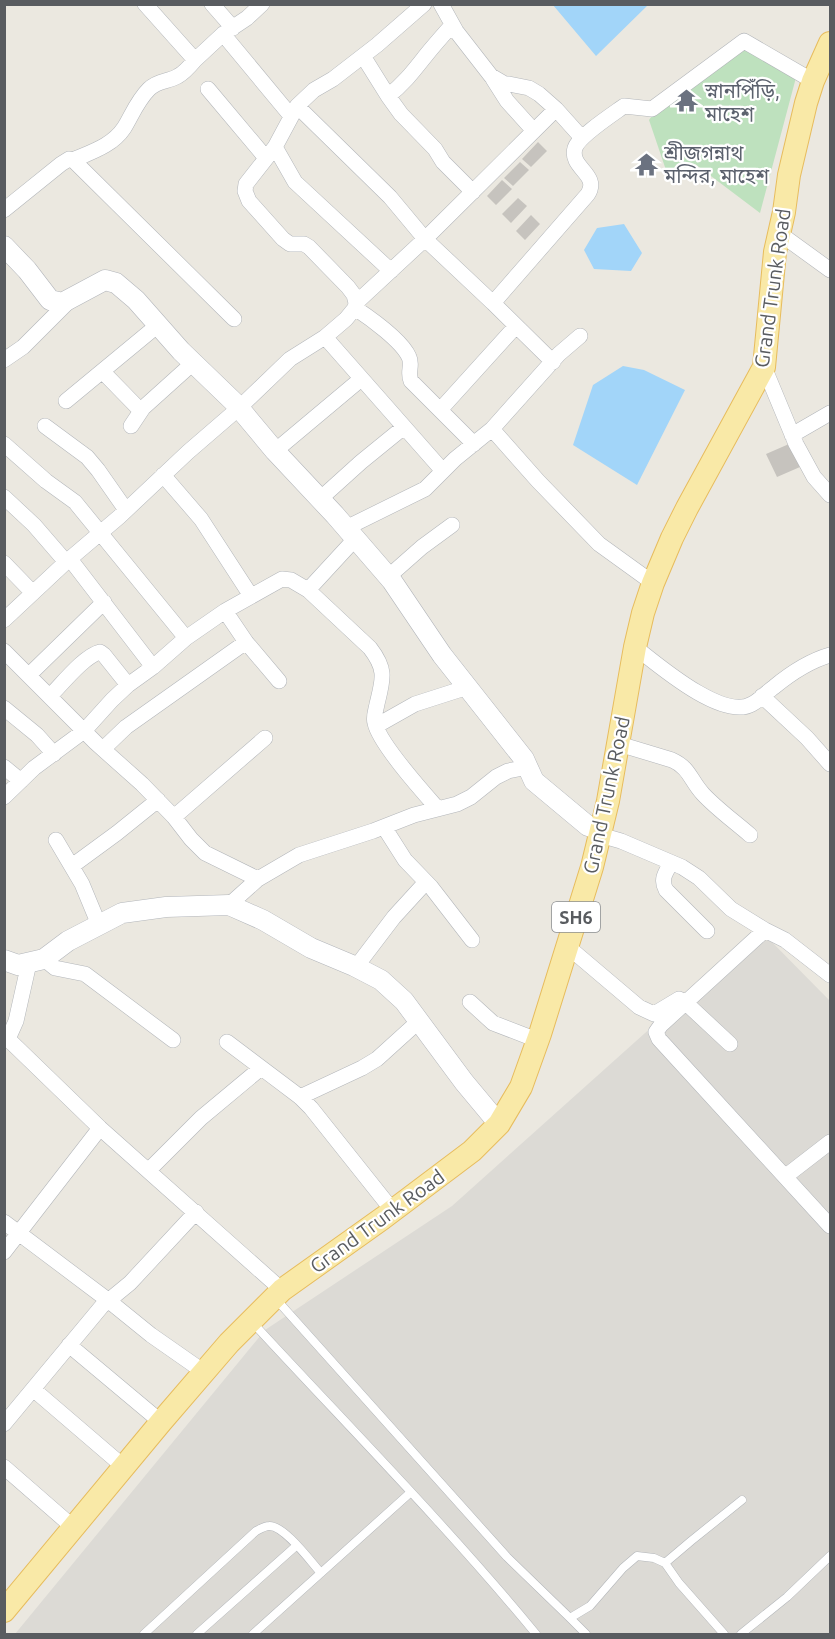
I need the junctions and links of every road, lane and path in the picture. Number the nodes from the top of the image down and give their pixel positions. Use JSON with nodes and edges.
{"nodes":[{"id":1,"x":145,"y":4,"type":"edge"},
{"id":2,"x":262,"y":4,"type":"edge"},
{"id":3,"x":424,"y":4,"type":"edge"},
{"id":4,"x":441,"y":4,"type":"edge"},
{"id":5,"x":218,"y":6,"type":"edge"},
{"id":6,"x":452,"y":25,"type":"junction"},
{"id":7,"x":228,"y":31,"type":"junction"},
{"id":8,"x":831,"y":44,"type":"edge"},
{"id":9,"x":363,"y":56,"type":"junction"},
{"id":10,"x":195,"y":60,"type":"junction"},
{"id":11,"x":491,"y":76,"type":"junction"},
{"id":12,"x":813,"y":81,"type":"junction"},
{"id":13,"x":208,"y":89,"type":"dead end"},
{"id":14,"x":388,"y":96,"type":"junction"},
{"id":15,"x":556,"y":109,"type":"junction"},
{"id":16,"x":294,"y":111,"type":"junction"},
{"id":17,"x":534,"y":131,"type":"junction"},
{"id":18,"x":582,"y":138,"type":"junction"},
{"id":19,"x":270,"y":153,"type":"junction"},
{"id":20,"x":73,"y":160,"type":"junction"},
{"id":21,"x":472,"y":192,"type":"junction"},
{"id":22,"x":4,"y":210,"type":"edge"},
{"id":23,"x":779,"y":233,"type":"junction"},
{"id":24,"x":425,"y":239,"type":"junction"},
{"id":25,"x":4,"y":246,"type":"edge"},
{"id":26,"x":831,"y":270,"type":"edge"},
{"id":27,"x":391,"y":271,"type":"junction"},
{"id":28,"x":71,"y":299,"type":"junction"},
{"id":29,"x":493,"y":303,"type":"junction"},
{"id":30,"x":356,"y":306,"type":"junction"},
{"id":31,"x":234,"y":319,"type":"dead end"},
{"id":32,"x":158,"y":325,"type":"junction"},
{"id":33,"x":516,"y":326,"type":"junction"},
{"id":34,"x":580,"y":336,"type":"dead end"},
{"id":35,"x":325,"y":337,"type":"junction"},
{"id":36,"x":4,"y":360,"type":"edge"},
{"id":37,"x":553,"y":362,"type":"junction"},
{"id":38,"x":193,"y":363,"type":"junction"},
{"id":39,"x":764,"y":368,"type":"junction"},
{"id":40,"x":103,"y":372,"type":"junction"},
{"id":41,"x":361,"y":379,"type":"junction"},
{"id":42,"x":66,"y":401,"type":"dead end"},
{"id":43,"x":239,"y":408,"type":"junction"},
{"id":44,"x":440,"y":410,"type":"junction"},
{"id":45,"x":141,"y":411,"type":"junction"},
{"id":46,"x":831,"y":413,"type":"edge"},
{"id":47,"x":45,"y":426,"type":"dead end"},
{"id":48,"x":131,"y":426,"type":"dead end"},
{"id":49,"x":404,"y":427,"type":"junction"},
{"id":50,"x":492,"y":429,"type":"junction"},
{"id":51,"x":792,"y":435,"type":"junction"},
{"id":52,"x":4,"y":444,"type":"edge"},
{"id":53,"x":474,"y":444,"type":"junction"},
{"id":54,"x":275,"y":451,"type":"junction"},
{"id":55,"x":443,"y":471,"type":"junction"},
{"id":56,"x":163,"y":475,"type":"junction"},
{"id":57,"x":831,"y":495,"type":"edge"},
{"id":58,"x":4,"y":497,"type":"edge"},
{"id":59,"x":320,"y":500,"type":"junction"},
{"id":60,"x":126,"y":510,"type":"junction"},
{"id":61,"x":452,"y":525,"type":"dead end"},
{"id":62,"x":99,"y":533,"type":"junction"},
{"id":63,"x":351,"y":534,"type":"junction"},
{"id":64,"x":68,"y":560,"type":"junction"},
{"id":65,"x":4,"y":563,"type":"edge"},
{"id":66,"x":388,"y":577,"type":"junction"},
{"id":67,"x":653,"y":583,"type":"junction"},
{"id":68,"x":308,"y":590,"type":"junction"},
{"id":69,"x":33,"y":593,"type":"junction"},
{"id":70,"x":251,"y":596,"type":"junction"},
{"id":71,"x":104,"y":602,"type":"junction"},
{"id":72,"x":225,"y":611,"type":"junction"},
{"id":73,"x":4,"y":620,"type":"edge"},
{"id":74,"x":186,"y":638,"type":"junction"},
{"id":75,"x":246,"y":642,"type":"junction"},
{"id":76,"x":635,"y":647,"type":"junction"},
{"id":77,"x":4,"y":651,"type":"edge"},
{"id":78,"x":831,"y":656,"type":"edge"},
{"id":79,"x":153,"y":667,"type":"junction"},
{"id":80,"x":29,"y":675,"type":"junction"},
{"id":81,"x":279,"y":681,"type":"dead end"},
{"id":82,"x":128,"y":685,"type":"junction"},
{"id":83,"x":468,"y":687,"type":"junction"},
{"id":84,"x":50,"y":696,"type":"junction"},
{"id":85,"x":762,"y":696,"type":"junction"},
{"id":86,"x":4,"y":708,"type":"edge"},
{"id":87,"x":376,"y":726,"type":"junction"},
{"id":88,"x":84,"y":731,"type":"junction"},
{"id":89,"x":265,"y":738,"type":"dead end"},
{"id":90,"x":619,"y":744,"type":"junction"},
{"id":91,"x":103,"y":749,"type":"junction"},
{"id":92,"x":54,"y":754,"type":"junction"},
{"id":93,"x":831,"y":764,"type":"edge"},
{"id":94,"x":4,"y":767,"type":"edge"},
{"id":95,"x":528,"y":767,"type":"junction"},
{"id":96,"x":21,"y":781,"type":"junction"},
{"id":97,"x":4,"y":797,"type":"edge"},
{"id":98,"x":158,"y":800,"type":"junction"},
{"id":99,"x":438,"y":809,"type":"junction"},
{"id":100,"x":174,"y":817,"type":"junction"},
{"id":101,"x":384,"y":827,"type":"junction"},
{"id":102,"x":601,"y":832,"type":"junction"},
{"id":103,"x":750,"y":836,"type":"dead end"},
{"id":104,"x":56,"y":840,"type":"dead end"},
{"id":105,"x":671,"y":862,"type":"junction"},
{"id":106,"x":72,"y":866,"type":"junction"},
{"id":107,"x":258,"y":879,"type":"junction"},
{"id":108,"x":426,"y":882,"type":"junction"},
{"id":109,"x":229,"y":905,"type":"junction"},
{"id":110,"x":99,"y":925,"type":"junction"},
{"id":111,"x":765,"y":930,"type":"junction"},
{"id":112,"x":707,"y":931,"type":"dead end"},
{"id":113,"x":472,"y":940,"type":"dead end"},
{"id":114,"x":567,"y":946,"type":"junction"},
{"id":115,"x":4,"y":960,"type":"edge"},
{"id":116,"x":36,"y":961,"type":"junction"},
{"id":117,"x":356,"y":967,"type":"junction"},
{"id":118,"x":831,"y":975,"type":"edge"},
{"id":119,"x":470,"y":1002,"type":"dead end"},
{"id":120,"x":686,"y":1003,"type":"junction"},
{"id":121,"x":419,"y":1021,"type":"junction"},
{"id":122,"x":173,"y":1040,"type":"dead end"},
{"id":123,"x":537,"y":1040,"type":"junction"},
{"id":124,"x":6,"y":1041,"type":"edge"},
{"id":125,"x":227,"y":1042,"type":"dead end"},
{"id":126,"x":730,"y":1044,"type":"dead end"},
{"id":127,"x":261,"y":1068,"type":"junction"},
{"id":128,"x":300,"y":1097,"type":"junction"},
{"id":129,"x":499,"y":1124,"type":"junction"},
{"id":130,"x":100,"y":1128,"type":"junction"},
{"id":131,"x":831,"y":1142,"type":"edge"},
{"id":132,"x":149,"y":1170,"type":"junction"},
{"id":133,"x":786,"y":1176,"type":"junction"},
{"id":134,"x":393,"y":1211,"type":"junction"},
{"id":135,"x":196,"y":1212,"type":"junction"},
{"id":136,"x":4,"y":1222,"type":"edge"},
{"id":137,"x":831,"y":1226,"type":"edge"},
{"id":138,"x":19,"y":1234,"type":"junction"},
{"id":139,"x":4,"y":1252,"type":"edge"},
{"id":140,"x":278,"y":1294,"type":"junction"},
{"id":141,"x":109,"y":1300,"type":"junction"},
{"id":142,"x":251,"y":1320,"type":"junction"},
{"id":143,"x":69,"y":1346,"type":"junction"},
{"id":144,"x":204,"y":1372,"type":"junction"},
{"id":145,"x":33,"y":1389,"type":"junction"},
{"id":146,"x":161,"y":1422,"type":"junction"},
{"id":147,"x":4,"y":1424,"type":"edge"},
{"id":148,"x":4,"y":1467,"type":"edge"},
{"id":149,"x":124,"y":1467,"type":"junction"},
{"id":150,"x":411,"y":1492,"type":"junction"},
{"id":151,"x":742,"y":1500,"type":"dead end"},
{"id":152,"x":74,"y":1528,"type":"junction"},
{"id":153,"x":296,"y":1546,"type":"junction"},
{"id":154,"x":831,"y":1556,"type":"edge"},
{"id":155,"x":665,"y":1563,"type":"junction"},
{"id":156,"x":321,"y":1573,"type":"junction"},
{"id":157,"x":4,"y":1611,"type":"edge"},
{"id":158,"x":570,"y":1618,"type":"junction"},
{"id":159,"x":144,"y":1635,"type":"edge"},
{"id":160,"x":197,"y":1635,"type":"edge"},
{"id":161,"x":253,"y":1635,"type":"edge"},
{"id":162,"x":536,"y":1635,"type":"edge"},
{"id":163,"x":586,"y":1635,"type":"edge"},
{"id":164,"x":724,"y":1635,"type":"edge"},
{"id":165,"x":741,"y":1635,"type":"edge"}],
"edges":[{"from":1,"to":10,"type":"street"},
{"from":2,"to":7,"type":"street"},
{"from":3,"to":9,"type":"street"},
{"from":4,"to":6,"type":"street"},
{"from":5,"to":7,"type":"street"},
{"from":6,"to":11,"type":"street"},
{"from":6,"to":14,"type":"street"},
{"from":7,"to":10,"type":"street"},
{"from":7,"to":16,"type":"street"},
{"from":8,"to":12,"type":"main road","name":"Grand Trunk Road","number":"SH6"},
{"from":9,"to":14,"type":"street"},
{"from":9,"to":16,"type":"street"},
{"from":10,"to":20,"type":"street"},
{"from":11,"to":15,"type":"street"},
{"from":11,"to":17,"type":"street"},
{"from":12,"to":18,"type":"street"},
{"from":12,"to":23,"type":"main road","name":"Grand Trunk Road","number":"SH6"},
{"from":13,"to":19,"type":"street"},
{"from":14,"to":21,"type":"street"},
{"from":15,"to":17,"type":"street"},
{"from":15,"to":18,"type":"street"},
{"from":16,"to":19,"type":"street"},
{"from":16,"to":24,"type":"street"},
{"from":17,"to":21,"type":"street"},
{"from":18,"to":29,"type":"street"},
{"from":19,"to":27,"type":"street"},
{"from":19,"to":30,"type":"street"},
{"from":20,"to":22,"type":"street"},
{"from":20,"to":31,"type":"street"},
{"from":21,"to":24,"type":"street"},
{"from":23,"to":26,"type":"street"},
{"from":23,"to":39,"type":"main road","name":"Grand Trunk Road","number":"SH6"},
{"from":24,"to":27,"type":"street"},
{"from":24,"to":29,"type":"street"},
{"from":25,"to":28,"type":"street"},
{"from":27,"to":30,"type":"street"},
{"from":28,"to":32,"type":"street"},
{"from":28,"to":36,"type":"street"},
{"from":29,"to":33,"type":"street"},
{"from":30,"to":35,"type":"street"},
{"from":30,"to":44,"type":"street"},
{"from":32,"to":38,"type":"street"},
{"from":32,"to":40,"type":"street"},
{"from":33,"to":37,"type":"street"},
{"from":33,"to":44,"type":"street"},
{"from":34,"to":37,"type":"street"},
{"from":35,"to":41,"type":"street"},
{"from":35,"to":43,"type":"street"},
{"from":37,"to":50,"type":"street"},
{"from":38,"to":43,"type":"street"},
{"from":38,"to":45,"type":"street"},
{"from":39,"to":51,"type":"street"},
{"from":39,"to":67,"type":"main road","name":"Grand Trunk Road","number":"SH6"},
{"from":40,"to":42,"type":"street"},
{"from":40,"to":45,"type":"street"},
{"from":41,"to":49,"type":"street"},
{"from":41,"to":54,"type":"street"},
{"from":43,"to":54,"type":"street"},
{"from":43,"to":56,"type":"street"},
{"from":44,"to":53,"type":"street"},
{"from":45,"to":48,"type":"street"},
{"from":46,"to":51,"type":"street"},
{"from":47,"to":60,"type":"street"},
{"from":49,"to":55,"type":"street"},
{"from":49,"to":59,"type":"street"},
{"from":50,"to":53,"type":"street"},
{"from":50,"to":67,"type":"street"},
{"from":51,"to":57,"type":"street"},
{"from":52,"to":62,"type":"street"},
{"from":53,"to":55,"type":"street"},
{"from":54,"to":59,"type":"street"},
{"from":55,"to":63,"type":"street"},
{"from":56,"to":60,"type":"street"},
{"from":56,"to":70,"type":"street"},
{"from":58,"to":64,"type":"street"},
{"from":59,"to":63,"type":"street"},
{"from":60,"to":62,"type":"street"},
{"from":61,"to":66,"type":"street"},
{"from":62,"to":64,"type":"street"},
{"from":62,"to":74,"type":"street"},
{"from":63,"to":66,"type":"street"},
{"from":63,"to":68,"type":"street"},
{"from":64,"to":69,"type":"street"},
{"from":64,"to":71,"type":"street"},
{"from":65,"to":69,"type":"street"},
{"from":66,"to":83,"type":"street"},
{"from":67,"to":76,"type":"main road","name":"Grand Trunk Road","number":"SH6"},
{"from":68,"to":70,"type":"street"},
{"from":68,"to":87,"type":"street"},
{"from":69,"to":73,"type":"street"},
{"from":70,"to":72,"type":"street"},
{"from":71,"to":79,"type":"street"},
{"from":71,"to":80,"type":"street"},
{"from":72,"to":74,"type":"street"},
{"from":72,"to":75,"type":"street"},
{"from":74,"to":79,"type":"street"},
{"from":75,"to":81,"type":"street"},
{"from":75,"to":91,"type":"street"},
{"from":76,"to":85,"type":"street"},
{"from":76,"to":90,"type":"main road","name":"Grand Trunk Road","number":"SH6"},
{"from":77,"to":80,"type":"street"},
{"from":78,"to":85,"type":"street"},
{"from":79,"to":82,"type":"street"},
{"from":80,"to":84,"type":"street"},
{"from":82,"to":84,"type":"street"},
{"from":82,"to":88,"type":"street"},
{"from":83,"to":87,"type":"street"},
{"from":83,"to":95,"type":"street"},
{"from":84,"to":88,"type":"street"},
{"from":85,"to":93,"type":"street"},
{"from":86,"to":92,"type":"street"},
{"from":87,"to":99,"type":"street"},
{"from":88,"to":91,"type":"street"},
{"from":88,"to":92,"type":"street"},
{"from":89,"to":100,"type":"street"},
{"from":90,"to":102,"type":"main road","name":"Grand Trunk Road","number":"SH6"},
{"from":90,"to":103,"type":"street"},
{"from":91,"to":98,"type":"street"},
{"from":92,"to":96,"type":"street"},
{"from":94,"to":96,"type":"street"},
{"from":95,"to":99,"type":"street"},
{"from":95,"to":102,"type":"street"},
{"from":96,"to":97,"type":"street"},
{"from":98,"to":100,"type":"street"},
{"from":98,"to":106,"type":"street"},
{"from":99,"to":101,"type":"street"},
{"from":100,"to":107,"type":"street"},
{"from":101,"to":107,"type":"street"},
{"from":101,"to":108,"type":"street"},
{"from":102,"to":105,"type":"street"},
{"from":102,"to":114,"type":"main road","name":"Grand Trunk Road","number":"SH6"},
{"from":104,"to":106,"type":"street"},
{"from":105,"to":111,"type":"street"},
{"from":105,"to":112,"type":"street"},
{"from":106,"to":110,"type":"street"},
{"from":107,"to":109,"type":"street"},
{"from":108,"to":113,"type":"street"},
{"from":108,"to":117,"type":"street"},
{"from":109,"to":110,"type":"street"},
{"from":109,"to":117,"type":"street"},
{"from":110,"to":116,"type":"street"},
{"from":111,"to":118,"type":"street"},
{"from":111,"to":120,"type":"street"},
{"from":114,"to":120,"type":"street"},
{"from":114,"to":123,"type":"main road","name":"Grand Trunk Road","number":"SH6"},
{"from":115,"to":116,"type":"street"},
{"from":116,"to":122,"type":"street"},
{"from":116,"to":124,"type":"street"},
{"from":117,"to":121,"type":"street"},
{"from":119,"to":123,"type":"street"},
{"from":120,"to":126,"type":"street"},
{"from":120,"to":133,"type":"street"},
{"from":121,"to":128,"type":"street"},
{"from":121,"to":129,"type":"street"},
{"from":123,"to":129,"type":"main road","name":"Grand Trunk Road","number":"SH6"},
{"from":124,"to":130,"type":"street"},
{"from":125,"to":127,"type":"street"},
{"from":127,"to":128,"type":"street"},
{"from":127,"to":132,"type":"street"},
{"from":128,"to":134,"type":"street"},
{"from":129,"to":134,"type":"main road","name":"Grand Trunk Road","number":"SH6"},
{"from":130,"to":132,"type":"street"},
{"from":130,"to":138,"type":"street"},
{"from":131,"to":133,"type":"street"},
{"from":132,"to":135,"type":"street"},
{"from":133,"to":137,"type":"street"},
{"from":134,"to":140,"type":"main road","name":"Grand Trunk Road","number":"SH6"},
{"from":135,"to":140,"type":"street"},
{"from":135,"to":141,"type":"street"},
{"from":136,"to":138,"type":"street"},
{"from":138,"to":139,"type":"street"},
{"from":138,"to":141,"type":"street"},
{"from":140,"to":142,"type":"main road","name":"Grand Trunk Road","number":"SH6"},
{"from":140,"to":158,"type":"lane"},
{"from":141,"to":143,"type":"street"},
{"from":141,"to":144,"type":"street"},
{"from":142,"to":144,"type":"main road","name":"Grand Trunk Road","number":"SH6"},
{"from":142,"to":150,"type":"lane"},
{"from":143,"to":145,"type":"street"},
{"from":143,"to":146,"type":"street"},
{"from":144,"to":146,"type":"main road","name":"Grand Trunk Road","number":"SH6"},
{"from":145,"to":147,"type":"street"},
{"from":145,"to":149,"type":"street"},
{"from":146,"to":149,"type":"main road","name":"Grand Trunk Road","number":"SH6"},
{"from":148,"to":152,"type":"street"},
{"from":149,"to":152,"type":"main road","name":"Grand Trunk Road","number":"SH6"},
{"from":150,"to":156,"type":"lane"},
{"from":150,"to":162,"type":"lane"},
{"from":151,"to":155,"type":"lane"},
{"from":152,"to":157,"type":"main road","name":"Grand Trunk Road","number":"SH6"},
{"from":153,"to":156,"type":"lane"},
{"from":153,"to":159,"type":"lane"},
{"from":153,"to":160,"type":"lane"},
{"from":154,"to":165,"type":"lane"},
{"from":155,"to":158,"type":"lane"},
{"from":155,"to":164,"type":"lane"},
{"from":156,"to":161,"type":"lane"},
{"from":158,"to":163,"type":"lane"}]}
